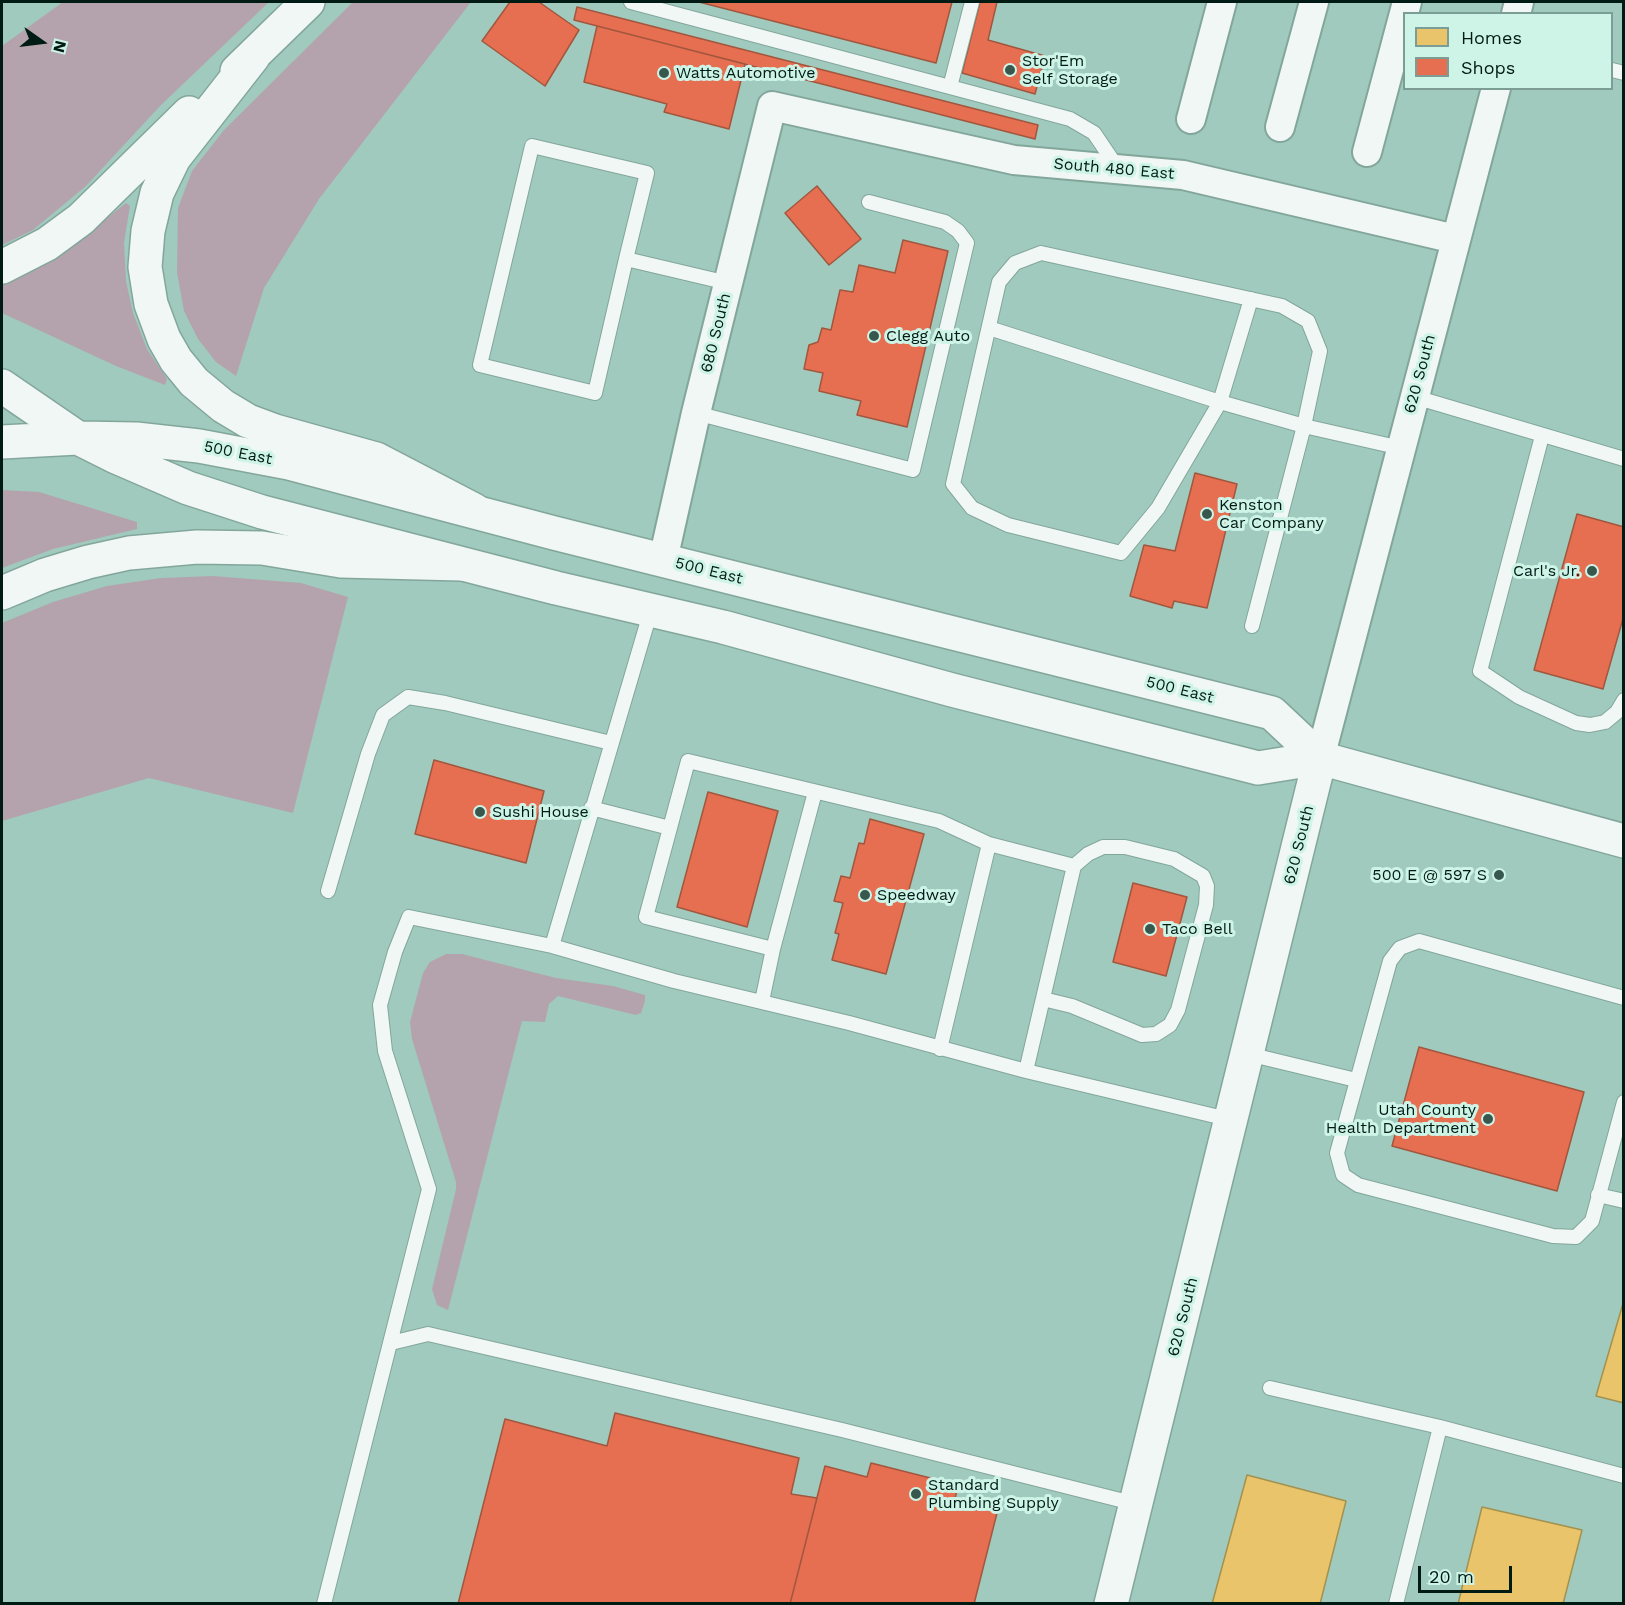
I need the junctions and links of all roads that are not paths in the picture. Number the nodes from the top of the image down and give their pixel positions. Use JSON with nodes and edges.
{"nodes":[{"id":1,"x":308,"y":2,"type":"edge"},
{"id":2,"x":631,"y":2,"type":"edge"},
{"id":3,"x":972,"y":2,"type":"edge"},
{"id":4,"x":1221,"y":2,"type":"edge"},
{"id":5,"x":1314,"y":2,"type":"edge"},
{"id":6,"x":1403,"y":17,"type":"edge"},
{"id":7,"x":253,"y":57,"type":"junction"},
{"id":8,"x":950,"y":87,"type":"junction"},
{"id":9,"x":1495,"y":90,"type":"edge"},
{"id":10,"x":772,"y":106,"type":"joint"},
{"id":11,"x":1191,"y":119,"type":"dead end"},
{"id":12,"x":1280,"y":127,"type":"dead end"},
{"id":13,"x":1367,"y":152,"type":"dead end"},
{"id":14,"x":1118,"y":169,"type":"junction"},
{"id":15,"x":869,"y":202,"type":"dead end"},
{"id":16,"x":1455,"y":238,"type":"junction"},
{"id":17,"x":626,"y":259,"type":"junction"},
{"id":18,"x":2,"y":267,"type":"edge"},
{"id":19,"x":728,"y":283,"type":"junction"},
{"id":20,"x":1251,"y":299,"type":"junction"},
{"id":21,"x":989,"y":328,"type":"junction"},
{"id":22,"x":2,"y":386,"type":"edge"},
{"id":23,"x":1415,"y":397,"type":"junction"},
{"id":24,"x":1220,"y":402,"type":"junction"},
{"id":25,"x":696,"y":413,"type":"junction"},
{"id":26,"x":1304,"y":426,"type":"junction"},
{"id":27,"x":1542,"y":436,"type":"junction"},
{"id":28,"x":78,"y":438,"type":"junction"},
{"id":29,"x":2,"y":442,"type":"edge"},
{"id":30,"x":1401,"y":448,"type":"junction"},
{"id":31,"x":1623,"y":459,"type":"edge"},
{"id":32,"x":474,"y":510,"type":"junction"},
{"id":33,"x":663,"y":560,"type":"junction"},
{"id":34,"x":462,"y":564,"type":"junction"},
{"id":35,"x":2,"y":593,"type":"edge"},
{"id":36,"x":651,"y":610,"type":"junction"},
{"id":37,"x":1252,"y":626,"type":"dead end"},
{"id":38,"x":1623,"y":700,"type":"edge"},
{"id":39,"x":611,"y":743,"type":"junction"},
{"id":40,"x":1320,"y":758,"type":"junction"},
{"id":41,"x":815,"y":792,"type":"junction"},
{"id":42,"x":591,"y":808,"type":"junction"},
{"id":43,"x":670,"y":828,"type":"junction"},
{"id":44,"x":1623,"y":842,"type":"edge"},
{"id":45,"x":989,"y":844,"type":"junction"},
{"id":46,"x":1074,"y":866,"type":"junction"},
{"id":47,"x":328,"y":891,"type":"dead end"},
{"id":48,"x":552,"y":946,"type":"junction"},
{"id":49,"x":773,"y":949,"type":"junction"},
{"id":50,"x":1623,"y":998,"type":"edge"},
{"id":51,"x":1043,"y":999,"type":"junction"},
{"id":52,"x":762,"y":1001,"type":"junction"},
{"id":53,"x":940,"y":1049,"type":"junction"},
{"id":54,"x":1248,"y":1054,"type":"junction"},
{"id":55,"x":1026,"y":1071,"type":"junction"},
{"id":56,"x":1356,"y":1080,"type":"junction"},
{"id":57,"x":1623,"y":1102,"type":"edge"},
{"id":58,"x":1232,"y":1120,"type":"junction"},
{"id":59,"x":1598,"y":1195,"type":"junction"},
{"id":60,"x":1623,"y":1201,"type":"edge"},
{"id":61,"x":391,"y":1343,"type":"junction"},
{"id":62,"x":1270,"y":1388,"type":"dead end"},
{"id":63,"x":1440,"y":1427,"type":"junction"},
{"id":64,"x":1623,"y":1476,"type":"edge"},
{"id":65,"x":1136,"y":1504,"type":"junction"},
{"id":66,"x":324,"y":1604,"type":"edge"},
{"id":67,"x":1111,"y":1604,"type":"edge"},
{"id":68,"x":1396,"y":1604,"type":"edge"}],
"edges":[{"from":1,"to":7,"type":"main road"},
{"from":2,"to":8,"type":"lane"},
{"from":3,"to":8,"type":"lane"},
{"from":4,"to":11,"type":"street"},
{"from":5,"to":12,"type":"street"},
{"from":6,"to":13,"type":"street"},
{"from":7,"to":18,"type":"main road"},
{"from":7,"to":32,"type":"main road"},
{"from":8,"to":14,"type":"lane"},
{"from":9,"to":16,"type":"street","name":"620 South"},
{"from":10,"to":14,"type":"street","name":"South 480 East"},
{"from":10,"to":19,"type":"street","name":"680 South"},
{"from":14,"to":16,"type":"street","name":"South 480 East"},
{"from":15,"to":25,"type":"lane"},
{"from":16,"to":23,"type":"street","name":"620 South"},
{"from":17,"to":17,"type":"lane"},
{"from":17,"to":19,"type":"lane"},
{"from":19,"to":25,"type":"street","name":"680 South"},
{"from":20,"to":21,"type":"lane"},
{"from":20,"to":24,"type":"lane"},
{"from":20,"to":26,"type":"lane"},
{"from":21,"to":24,"type":"lane"},
{"from":21,"to":24,"type":"lane"},
{"from":22,"to":28,"type":"main road","name":"500 East"},
{"from":23,"to":27,"type":"lane"},
{"from":23,"to":30,"type":"street","name":"620 South"},
{"from":24,"to":26,"type":"lane"},
{"from":25,"to":33,"type":"street","name":"680 South"},
{"from":26,"to":30,"type":"lane"},
{"from":26,"to":37,"type":"lane"},
{"from":27,"to":31,"type":"lane"},
{"from":27,"to":38,"type":"lane"},
{"from":28,"to":29,"type":"main road","name":"500 East"},
{"from":28,"to":32,"type":"main road","name":"500 East"},
{"from":28,"to":34,"type":"main road","name":"500 East"},
{"from":30,"to":40,"type":"street","name":"620 South"},
{"from":32,"to":33,"type":"main road","name":"500 East"},
{"from":33,"to":40,"type":"main road","name":"500 East"},
{"from":34,"to":35,"type":"main road"},
{"from":34,"to":36,"type":"main road","name":"500 East"},
{"from":36,"to":39,"type":"lane"},
{"from":36,"to":40,"type":"main road","name":"500 East"},
{"from":39,"to":42,"type":"lane"},
{"from":39,"to":47,"type":"lane"},
{"from":40,"to":44,"type":"main road","name":"500 East"},
{"from":40,"to":54,"type":"main road","name":"620 South"},
{"from":41,"to":43,"type":"lane"},
{"from":41,"to":45,"type":"lane"},
{"from":41,"to":49,"type":"lane"},
{"from":42,"to":43,"type":"lane"},
{"from":42,"to":48,"type":"lane"},
{"from":43,"to":49,"type":"lane"},
{"from":45,"to":46,"type":"lane"},
{"from":45,"to":53,"type":"lane"},
{"from":46,"to":51,"type":"lane"},
{"from":46,"to":51,"type":"lane"},
{"from":48,"to":52,"type":"lane"},
{"from":48,"to":61,"type":"lane"},
{"from":49,"to":52,"type":"lane"},
{"from":50,"to":56,"type":"lane"},
{"from":51,"to":55,"type":"lane"},
{"from":52,"to":53,"type":"lane"},
{"from":53,"to":55,"type":"lane"},
{"from":54,"to":56,"type":"lane"},
{"from":54,"to":58,"type":"main road","name":"620 South"},
{"from":55,"to":58,"type":"lane"},
{"from":56,"to":59,"type":"lane"},
{"from":57,"to":59,"type":"lane"},
{"from":58,"to":65,"type":"main road","name":"620 South"},
{"from":59,"to":60,"type":"lane"},
{"from":61,"to":65,"type":"lane"},
{"from":61,"to":66,"type":"lane"},
{"from":62,"to":63,"type":"lane"},
{"from":63,"to":64,"type":"lane"},
{"from":63,"to":68,"type":"lane"},
{"from":65,"to":67,"type":"main road","name":"620 South"}]}
